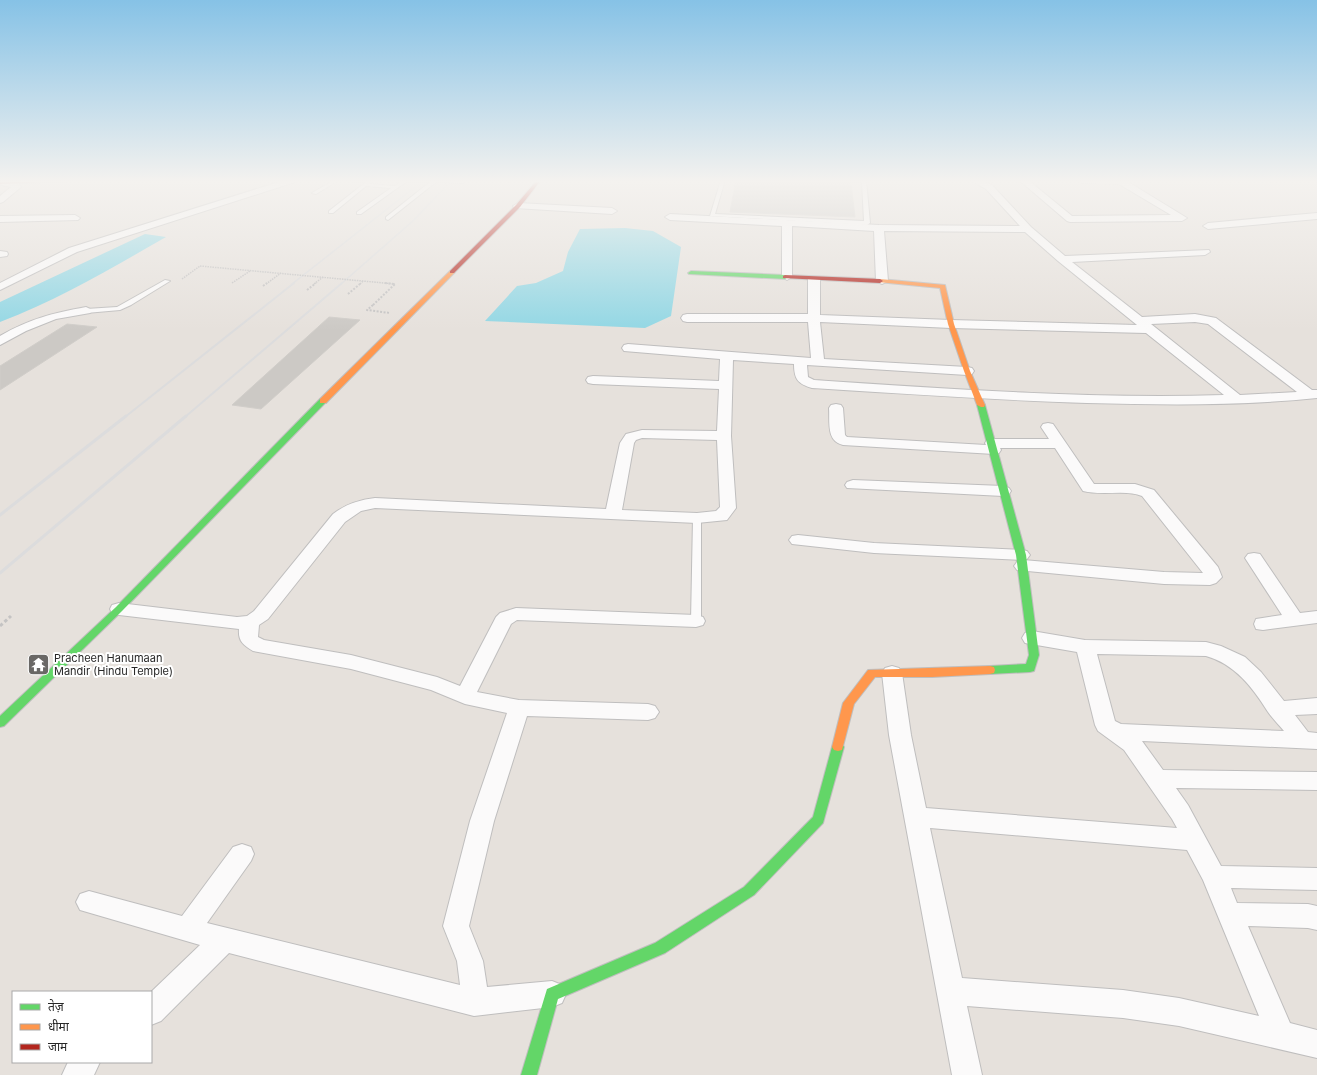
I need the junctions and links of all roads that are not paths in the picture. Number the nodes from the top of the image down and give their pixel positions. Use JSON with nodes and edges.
{"nodes":[{"id":1,"x":135,"y":230,"type":"edge"},
{"id":2,"x":494,"y":230,"type":"edge"},
{"id":3,"x":783,"y":230,"type":"edge"},
{"id":4,"x":879,"y":230,"type":"edge"},
{"id":5,"x":1029,"y":230,"type":"edge"},
{"id":6,"x":1204,"y":252,"type":"dead end"},
{"id":7,"x":1062,"y":259,"type":"junction"},
{"id":8,"x":691,"y":273,"type":"dead end"},
{"id":9,"x":787,"y":277,"type":"junction"},
{"id":10,"x":814,"y":279,"type":"junction"},
{"id":11,"x":167,"y":281,"type":"dead end"},
{"id":12,"x":882,"y":281,"type":"junction"},
{"id":13,"x":0,"y":287,"type":"edge"},
{"id":14,"x":86,"y":311,"type":"joint"},
{"id":15,"x":687,"y":318,"type":"dead end"},
{"id":16,"x":814,"y":318,"type":"junction"},
{"id":17,"x":951,"y":324,"type":"junction"},
{"id":18,"x":1144,"y":325,"type":"junction"},
{"id":19,"x":0,"y":341,"type":"edge"},
{"id":20,"x":628,"y":348,"type":"dead end"},
{"id":21,"x":727,"y":356,"type":"junction"},
{"id":22,"x":800,"y":360,"type":"junction"},
{"id":23,"x":818,"y":362,"type":"junction"},
{"id":24,"x":967,"y":371,"type":"junction"},
{"id":25,"x":593,"y":380,"type":"dead end"},
{"id":26,"x":727,"y":385,"type":"junction"},
{"id":27,"x":1313,"y":394,"type":"edge"},
{"id":28,"x":978,"y":395,"type":"junction"},
{"id":29,"x":1237,"y":399,"type":"junction"},
{"id":30,"x":836,"y":408,"type":"dead end"},
{"id":31,"x":1048,"y":427,"type":"dead end"},
{"id":32,"x":724,"y":436,"type":"junction"},
{"id":33,"x":1059,"y":444,"type":"junction"},
{"id":34,"x":993,"y":446,"type":"junction"},
{"id":35,"x":853,"y":485,"type":"dead end"},
{"id":36,"x":1003,"y":491,"type":"junction"},
{"id":37,"x":613,"y":515,"type":"junction"},
{"id":38,"x":697,"y":518,"type":"junction"},
{"id":39,"x":798,"y":540,"type":"dead end"},
{"id":40,"x":1254,"y":558,"type":"dead end"},
{"id":41,"x":1022,"y":560,"type":"junction"},
{"id":42,"x":119,"y":609,"type":"junction"},
{"id":43,"x":1317,"y":617,"type":"edge"},
{"id":44,"x":1294,"y":619,"type":"junction"},
{"id":45,"x":696,"y":621,"type":"joint"},
{"id":46,"x":250,"y":622,"type":"junction"},
{"id":47,"x":1263,"y":624,"type":"dead end"},
{"id":48,"x":1032,"y":638,"type":"junction"},
{"id":49,"x":1085,"y":647,"type":"junction"},
{"id":50,"x":892,"y":673,"type":"junction"},
{"id":51,"x":464,"y":696,"type":"junction"},
{"id":52,"x":1317,"y":706,"type":"edge"},
{"id":53,"x":519,"y":708,"type":"junction"},
{"id":54,"x":1277,"y":709,"type":"junction"},
{"id":55,"x":648,"y":712,"type":"dead end"},
{"id":56,"x":0,"y":723,"type":"edge"},
{"id":57,"x":1116,"y":732,"type":"junction"},
{"id":58,"x":1310,"y":741,"type":"edge"},
{"id":59,"x":1158,"y":779,"type":"junction"},
{"id":60,"x":1317,"y":781,"type":"edge"},
{"id":61,"x":917,"y":817,"type":"junction"},
{"id":62,"x":1194,"y":840,"type":"junction"},
{"id":63,"x":242,"y":854,"type":"dead end"},
{"id":64,"x":1214,"y":877,"type":"junction"},
{"id":65,"x":1317,"y":879,"type":"edge"},
{"id":66,"x":89,"y":902,"type":"dead end"},
{"id":67,"x":1230,"y":914,"type":"junction"},
{"id":68,"x":1317,"y":918,"type":"edge"},
{"id":69,"x":187,"y":930,"type":"junction"},
{"id":70,"x":224,"y":940,"type":"junction"},
{"id":71,"x":951,"y":991,"type":"junction"},
{"id":72,"x":552,"y":994,"type":"junction"},
{"id":73,"x":474,"y":1002,"type":"junction"},
{"id":74,"x":152,"y":1010,"type":"edge"},
{"id":75,"x":1281,"y":1036,"type":"junction"},
{"id":76,"x":1317,"y":1044,"type":"edge"},
{"id":77,"x":85,"y":1063,"type":"edge"},
{"id":78,"x":77,"y":1075,"type":"edge"},
{"id":79,"x":528,"y":1075,"type":"edge"},
{"id":80,"x":967,"y":1075,"type":"edge"}],
"edges":[{"from":1,"to":13,"type":"street"},
{"from":2,"to":42,"type":"street"},
{"from":3,"to":9,"type":"street"},
{"from":4,"to":12,"type":"street"},
{"from":5,"to":7,"type":"street"},
{"from":6,"to":7,"type":"street"},
{"from":7,"to":18,"type":"street"},
{"from":8,"to":9,"type":"street"},
{"from":9,"to":10,"type":"street"},
{"from":10,"to":12,"type":"street"},
{"from":10,"to":16,"type":"street"},
{"from":11,"to":14,"type":"lane"},
{"from":12,"to":17,"type":"street"},
{"from":14,"to":19,"type":"street"},
{"from":15,"to":16,"type":"street"},
{"from":16,"to":17,"type":"street"},
{"from":16,"to":23,"type":"street"},
{"from":17,"to":18,"type":"street"},
{"from":17,"to":24,"type":"street"},
{"from":18,"to":27,"type":"street"},
{"from":18,"to":29,"type":"street"},
{"from":20,"to":21,"type":"street"},
{"from":21,"to":22,"type":"street"},
{"from":21,"to":26,"type":"street"},
{"from":22,"to":23,"type":"street"},
{"from":22,"to":28,"type":"street"},
{"from":23,"to":24,"type":"street"},
{"from":24,"to":28,"type":"street"},
{"from":25,"to":26,"type":"street"},
{"from":26,"to":32,"type":"street"},
{"from":27,"to":29,"type":"street"},
{"from":28,"to":29,"type":"street"},
{"from":28,"to":34,"type":"street"},
{"from":30,"to":34,"type":"street"},
{"from":31,"to":33,"type":"street"},
{"from":32,"to":37,"type":"street"},
{"from":32,"to":38,"type":"street"},
{"from":33,"to":34,"type":"street"},
{"from":33,"to":41,"type":"street"},
{"from":34,"to":36,"type":"street"},
{"from":35,"to":36,"type":"street"},
{"from":36,"to":41,"type":"street"},
{"from":37,"to":38,"type":"street"},
{"from":37,"to":46,"type":"street"},
{"from":38,"to":45,"type":"lane"},
{"from":39,"to":41,"type":"street"},
{"from":40,"to":44,"type":"street"},
{"from":41,"to":48,"type":"street"},
{"from":42,"to":46,"type":"street"},
{"from":42,"to":56,"type":"street"},
{"from":43,"to":44,"type":"street"},
{"from":44,"to":47,"type":"street"},
{"from":45,"to":51,"type":"street"},
{"from":46,"to":51,"type":"street"},
{"from":48,"to":49,"type":"street"},
{"from":48,"to":50,"type":"street"},
{"from":49,"to":54,"type":"street"},
{"from":49,"to":57,"type":"street"},
{"from":50,"to":61,"type":"street"},
{"from":50,"to":72,"type":"street"},
{"from":51,"to":53,"type":"street"},
{"from":52,"to":54,"type":"street"},
{"from":53,"to":55,"type":"street"},
{"from":53,"to":73,"type":"street"},
{"from":54,"to":58,"type":"street"},
{"from":57,"to":58,"type":"street"},
{"from":57,"to":59,"type":"street"},
{"from":59,"to":60,"type":"street"},
{"from":59,"to":62,"type":"street"},
{"from":61,"to":62,"type":"street"},
{"from":61,"to":71,"type":"street"},
{"from":62,"to":64,"type":"street"},
{"from":63,"to":69,"type":"street"},
{"from":64,"to":65,"type":"street"},
{"from":64,"to":67,"type":"street"},
{"from":66,"to":69,"type":"street"},
{"from":67,"to":68,"type":"street"},
{"from":67,"to":75,"type":"street"},
{"from":69,"to":70,"type":"street"},
{"from":70,"to":73,"type":"street"},
{"from":70,"to":74,"type":"street"},
{"from":71,"to":75,"type":"street"},
{"from":71,"to":80,"type":"street"},
{"from":72,"to":73,"type":"street"},
{"from":72,"to":79,"type":"street"},
{"from":75,"to":76,"type":"street"},
{"from":77,"to":78,"type":"street"}]}
